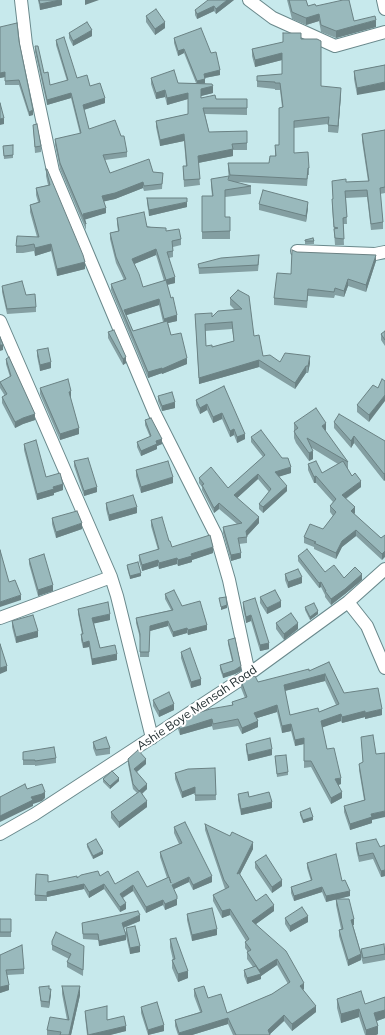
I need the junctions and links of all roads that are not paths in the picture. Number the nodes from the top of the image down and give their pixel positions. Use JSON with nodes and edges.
{"nodes":[{"id":1,"x":21,"y":0,"type":"edge"},
{"id":2,"x":249,"y":0,"type":"edge"},
{"id":3,"x":383,"y":0,"type":"edge"},
{"id":4,"x":385,"y":9,"type":"edge"},
{"id":5,"x":385,"y":32,"type":"edge"},
{"id":6,"x":298,"y":251,"type":"edge"},
{"id":7,"x":385,"y":252,"type":"edge"},
{"id":8,"x":0,"y":321,"type":"edge"},
{"id":9,"x":385,"y":569,"type":"edge"},
{"id":10,"x":111,"y":577,"type":"junction"},
{"id":11,"x":348,"y":602,"type":"junction"},
{"id":12,"x":0,"y":618,"type":"edge"},
{"id":13,"x":385,"y":668,"type":"edge"},
{"id":14,"x":249,"y":674,"type":"junction"},
{"id":15,"x":152,"y":738,"type":"junction"},
{"id":16,"x":0,"y":834,"type":"edge"}],
"edges":[{"from":1,"to":14,"type":"street"},
{"from":2,"to":5,"type":"street"},
{"from":3,"to":4,"type":"street"},
{"from":6,"to":7,"type":"street"},
{"from":8,"to":10,"type":"street"},
{"from":9,"to":11,"type":"street","name":"Ashie Boye Mensah Road"},
{"from":10,"to":12,"type":"street"},
{"from":10,"to":15,"type":"street"},
{"from":11,"to":13,"type":"street"},
{"from":11,"to":14,"type":"street","name":"Ashie Boye Mensah Road"},
{"from":14,"to":15,"type":"street","name":"Ashie Boye Mensah Road"},
{"from":15,"to":16,"type":"street","name":"Ashie Boye Mensah Road"}]}
